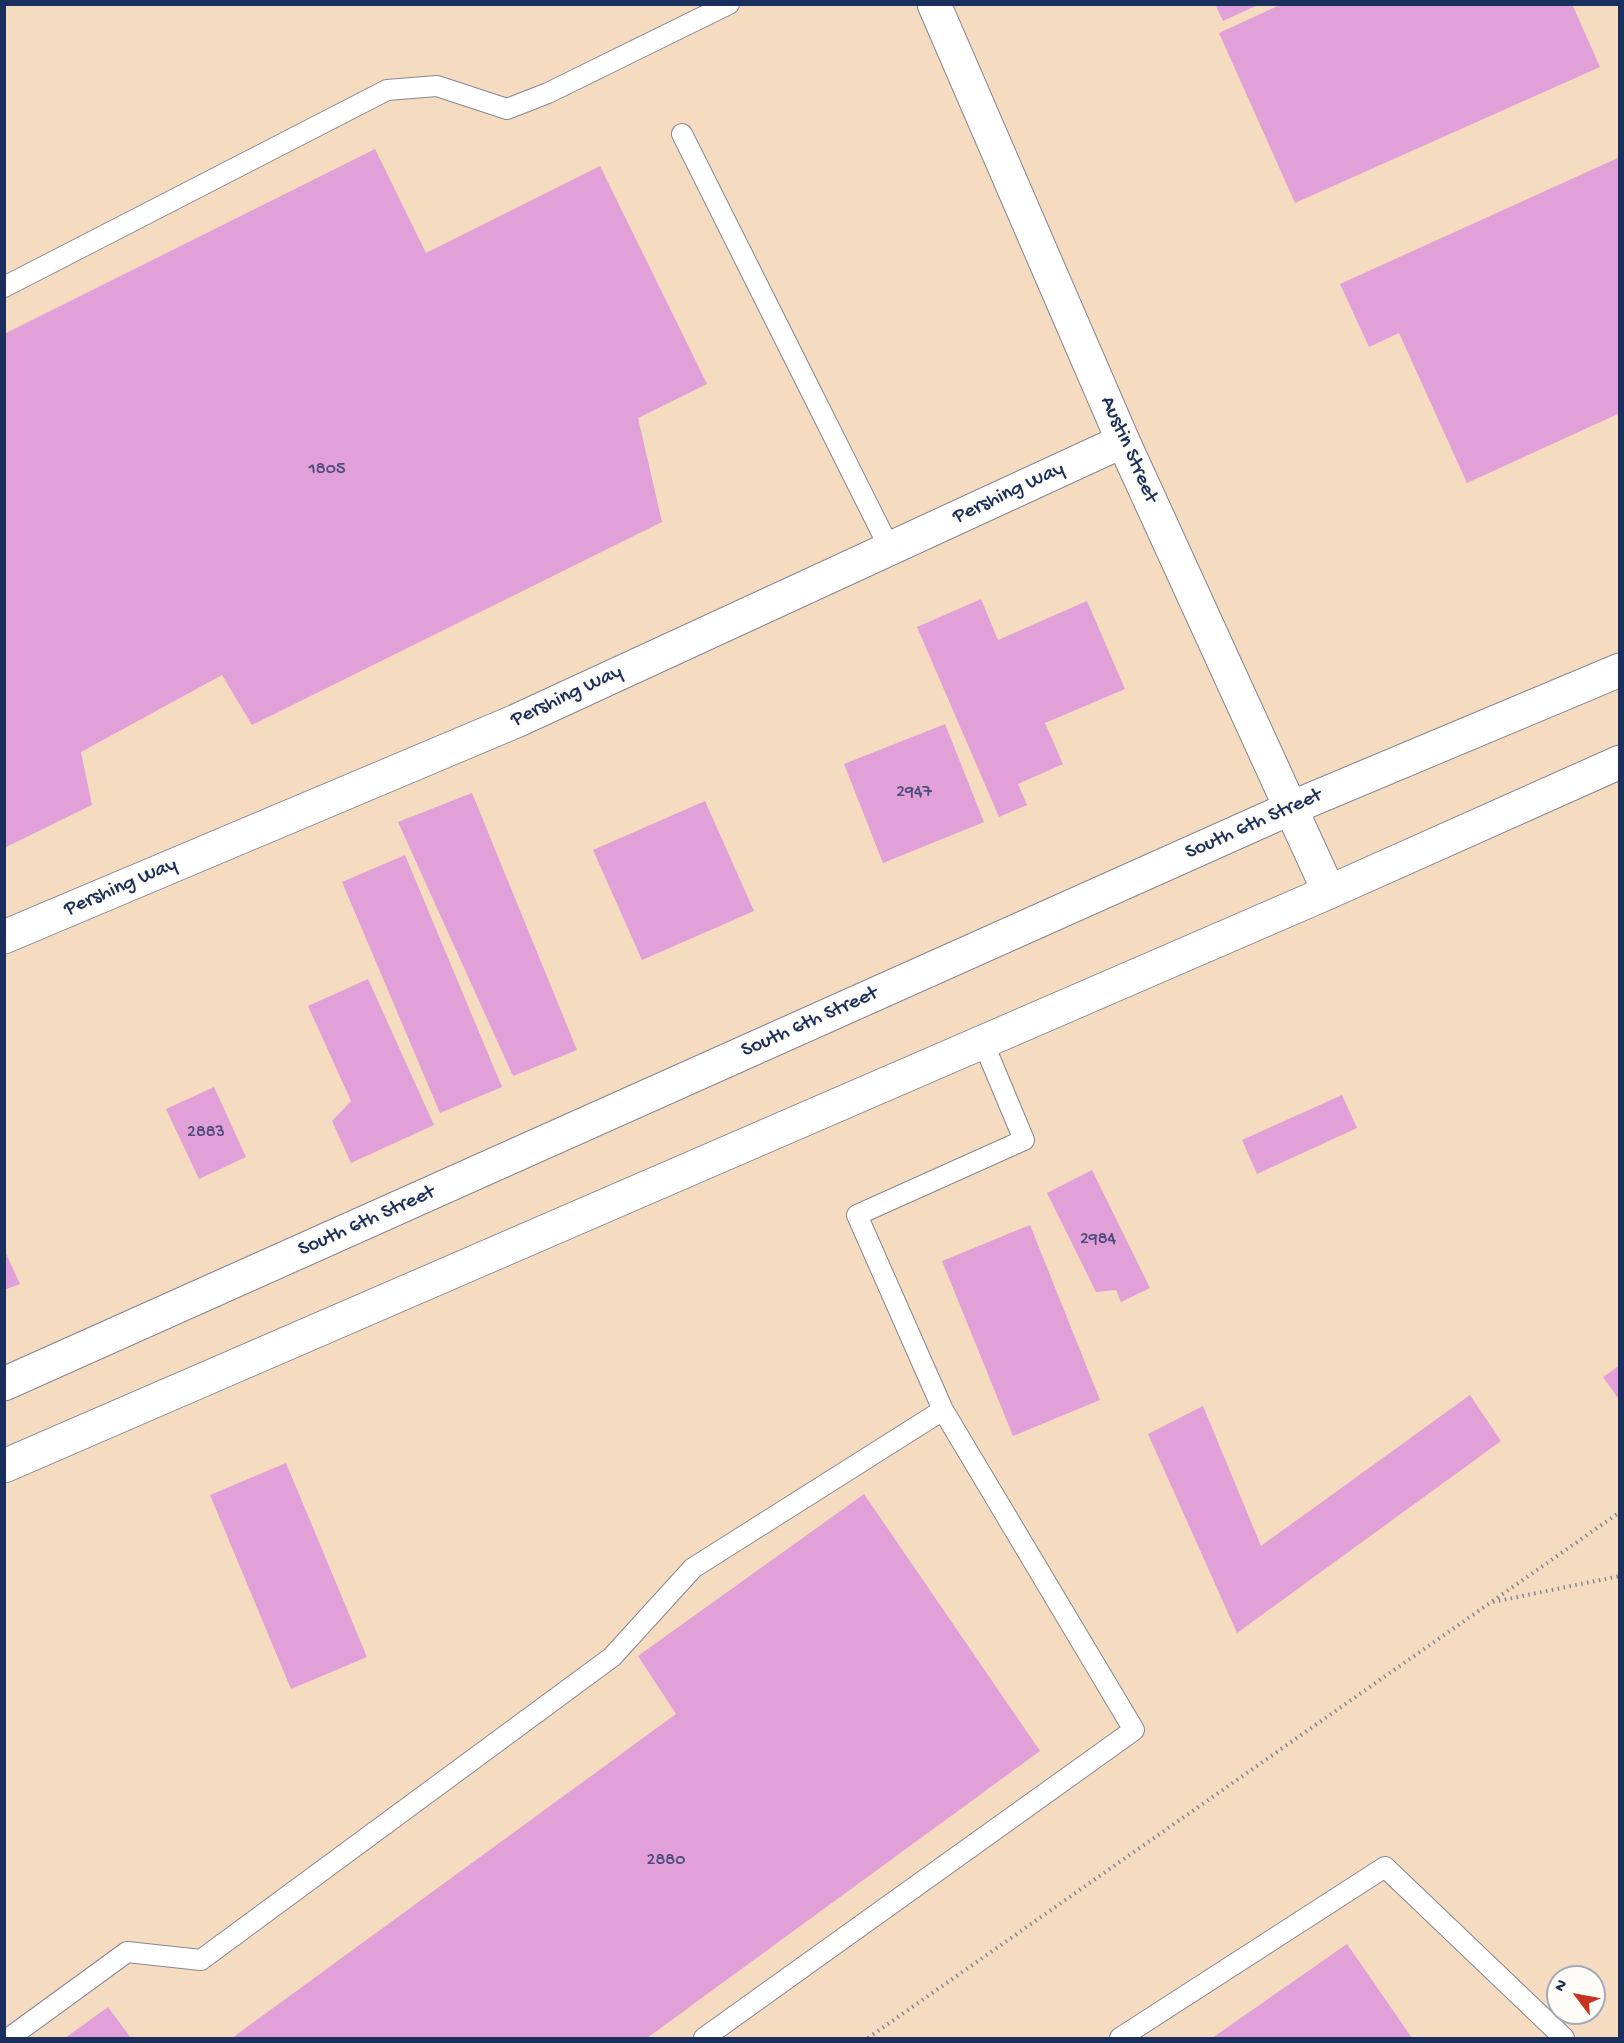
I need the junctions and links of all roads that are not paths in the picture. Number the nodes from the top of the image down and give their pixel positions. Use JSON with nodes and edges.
{"nodes":[{"id":1,"x":729,"y":4,"type":"edge"},
{"id":2,"x":934,"y":4,"type":"edge"},
{"id":3,"x":682,"y":134,"type":"dead end"},
{"id":4,"x":4,"y":287,"type":"edge"},
{"id":5,"x":1123,"y":441,"type":"junction"},
{"id":6,"x":890,"y":549,"type":"junction"},
{"id":7,"x":1620,"y":670,"type":"edge"},
{"id":8,"x":1620,"y":762,"type":"edge"},
{"id":9,"x":1291,"y":808,"type":"junction"},
{"id":10,"x":1329,"y":892,"type":"junction"},
{"id":11,"x":4,"y":937,"type":"edge"},
{"id":12,"x":984,"y":1042,"type":"junction"},
{"id":13,"x":4,"y":1384,"type":"edge"},
{"id":14,"x":943,"y":1410,"type":"junction"},
{"id":15,"x":4,"y":1466,"type":"edge"},
{"id":16,"x":9,"y":2038,"type":"edge"},
{"id":17,"x":704,"y":2038,"type":"edge"},
{"id":18,"x":1120,"y":2038,"type":"edge"},
{"id":19,"x":1564,"y":2038,"type":"edge"}],
"edges":[{"from":1,"to":4,"type":"lane"},
{"from":2,"to":5,"type":"main road","name":"Austin Street"},
{"from":3,"to":6,"type":"lane"},
{"from":5,"to":6,"type":"main road","name":"Pershing Way"},
{"from":5,"to":9,"type":"main road","name":"Austin Street"},
{"from":6,"to":11,"type":"main road","name":"Pershing Way"},
{"from":7,"to":9,"type":"main road","name":"South 6th Street"},
{"from":8,"to":10,"type":"main road"},
{"from":9,"to":10,"type":"main road","name":"Austin Street"},
{"from":9,"to":13,"type":"main road","name":"South 6th Street"},
{"from":10,"to":12,"type":"main road"},
{"from":12,"to":14,"type":"lane"},
{"from":12,"to":15,"type":"main road"},
{"from":14,"to":16,"type":"lane"},
{"from":14,"to":17,"type":"lane"},
{"from":18,"to":19,"type":"lane"}]}
